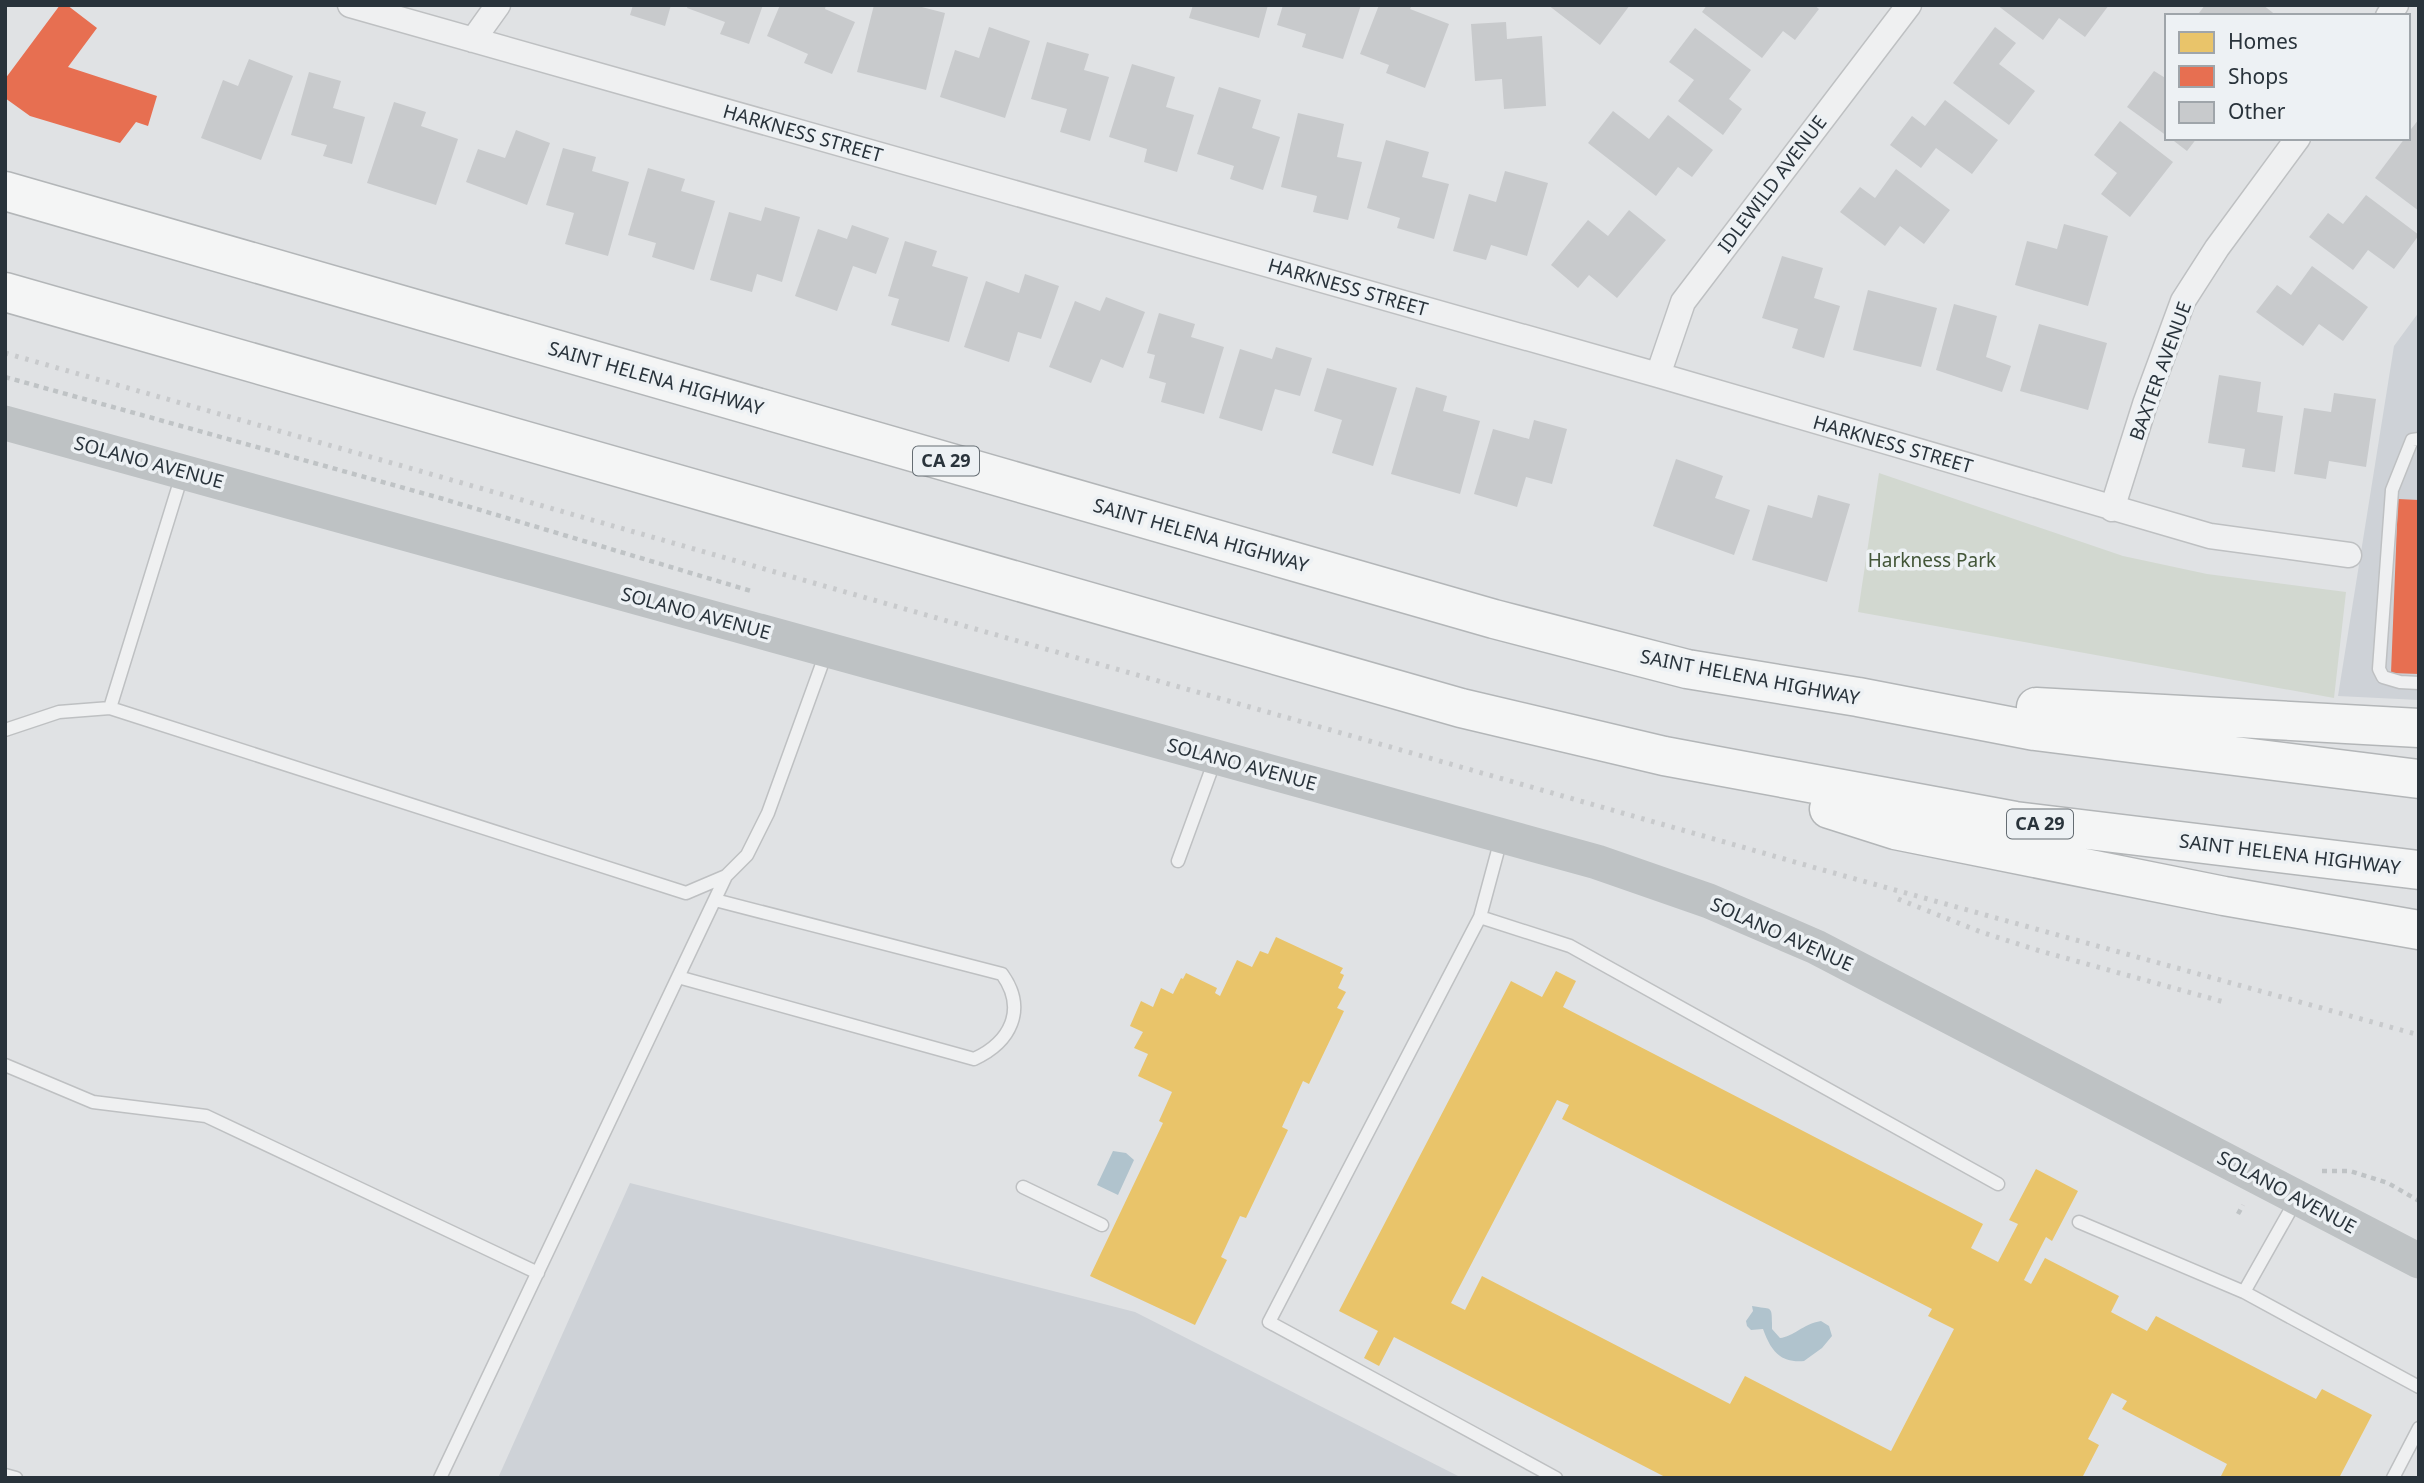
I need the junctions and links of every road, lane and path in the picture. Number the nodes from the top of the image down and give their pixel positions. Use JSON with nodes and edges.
{"nodes":[{"id":1,"x":350,"y":5,"type":"edge"},
{"id":2,"x":498,"y":5,"type":"edge"},
{"id":3,"x":1909,"y":5,"type":"edge"},
{"id":4,"x":473,"y":40,"type":"junction"},
{"id":5,"x":2297,"y":140,"type":"edge"},
{"id":6,"x":5,"y":174,"type":"edge"},
{"id":7,"x":23,"y":196,"type":"edge"},
{"id":8,"x":5,"y":292,"type":"edge"},
{"id":9,"x":1658,"y":375,"type":"junction"},
{"id":10,"x":5,"y":423,"type":"edge"},
{"id":11,"x":2419,"y":439,"type":"edge"},
{"id":12,"x":183,"y":471,"type":"junction"},
{"id":13,"x":2112,"y":509,"type":"junction"},
{"id":14,"x":2349,"y":555,"type":"dead end"},
{"id":15,"x":828,"y":650,"type":"junction"},
{"id":16,"x":2419,"y":683,"type":"edge"},
{"id":17,"x":1858,"y":697,"type":"junction"},
{"id":18,"x":110,"y":708,"type":"junction"},
{"id":19,"x":2419,"y":728,"type":"edge"},
{"id":20,"x":5,"y":730,"type":"edge"},
{"id":21,"x":1664,"y":756,"type":"junction"},
{"id":22,"x":1216,"y":757,"type":"junction"},
{"id":23,"x":2419,"y":779,"type":"edge"},
{"id":24,"x":1502,"y":836,"type":"junction"},
{"id":25,"x":1178,"y":861,"type":"dead end"},
{"id":26,"x":2419,"y":870,"type":"edge"},
{"id":27,"x":726,"y":876,"type":"junction"},
{"id":28,"x":715,"y":900,"type":"junction"},
{"id":29,"x":1480,"y":917,"type":"junction"},
{"id":30,"x":2419,"y":930,"type":"edge"},
{"id":31,"x":678,"y":977,"type":"junction"},
{"id":32,"x":5,"y":1065,"type":"edge"},
{"id":33,"x":2305,"y":1183,"type":"junction"},
{"id":34,"x":1998,"y":1184,"type":"dead end"},
{"id":35,"x":1023,"y":1187,"type":"dead end"},
{"id":36,"x":2419,"y":1201,"type":"edge"},
{"id":37,"x":2079,"y":1222,"type":"dead end"},
{"id":38,"x":1102,"y":1225,"type":"dead end"},
{"id":39,"x":2418,"y":1259,"type":"edge"},
{"id":40,"x":538,"y":1273,"type":"junction"},
{"id":41,"x":2244,"y":1292,"type":"junction"},
{"id":42,"x":2419,"y":1387,"type":"edge"},
{"id":43,"x":2419,"y":1428,"type":"edge"},
{"id":44,"x":5,"y":1475,"type":"edge"},
{"id":45,"x":16,"y":1478,"type":"edge"},
{"id":46,"x":440,"y":1478,"type":"edge"},
{"id":47,"x":1556,"y":1478,"type":"edge"},
{"id":48,"x":2393,"y":1478,"type":"edge"}],
"edges":[{"from":1,"to":4,"type":"street","name":"HARKNESS STREET"},
{"from":2,"to":4,"type":"street"},
{"from":3,"to":9,"type":"street","name":"IDLEWILD AVENUE"},
{"from":4,"to":9,"type":"street","name":"HARKNESS STREET"},
{"from":5,"to":13,"type":"street","name":"BAXTER AVENUE"},
{"from":6,"to":7,"type":"highway","name":"SAINT HELENA HIGHWAY"},
{"from":7,"to":17,"type":"highway","name":"SAINT HELENA HIGHWAY","number":"CA 29"},
{"from":8,"to":21,"type":"highway","name":"SAINT HELENA HIGHWAY","number":"CA 29"},
{"from":9,"to":13,"type":"street","name":"HARKNESS STREET"},
{"from":10,"to":12,"type":"street","name":"SOLANO AVENUE"},
{"from":11,"to":16,"type":"lane"},
{"from":12,"to":15,"type":"street","name":"SOLANO AVENUE"},
{"from":12,"to":18,"type":"lane"},
{"from":13,"to":14,"type":"street","name":"HARKNESS STREET"},
{"from":15,"to":22,"type":"street","name":"SOLANO AVENUE"},
{"from":15,"to":27,"type":"lane"},
{"from":17,"to":19,"type":"highway"},
{"from":17,"to":23,"type":"highway","name":"SAINT HELENA HIGHWAY","number":"CA 29"},
{"from":18,"to":20,"type":"lane"},
{"from":18,"to":27,"type":"lane"},
{"from":21,"to":26,"type":"highway","name":"SAINT HELENA HIGHWAY","number":"CA 29"},
{"from":21,"to":30,"type":"highway"},
{"from":22,"to":24,"type":"street","name":"SOLANO AVENUE"},
{"from":22,"to":25,"type":"lane"},
{"from":24,"to":29,"type":"lane"},
{"from":24,"to":33,"type":"street","name":"SOLANO AVENUE"},
{"from":27,"to":28,"type":"lane"},
{"from":28,"to":31,"type":"lane"},
{"from":28,"to":31,"type":"lane"},
{"from":29,"to":34,"type":"lane"},
{"from":29,"to":47,"type":"lane"},
{"from":31,"to":40,"type":"lane"},
{"from":32,"to":40,"type":"lane"},
{"from":33,"to":36,"type":"path"},
{"from":33,"to":39,"type":"street","name":"SOLANO AVENUE"},
{"from":33,"to":41,"type":"lane"},
{"from":35,"to":38,"type":"lane"},
{"from":37,"to":41,"type":"lane"},
{"from":40,"to":46,"type":"lane"},
{"from":41,"to":42,"type":"lane"},
{"from":43,"to":48,"type":"lane"},
{"from":44,"to":45,"type":"lane"}]}
